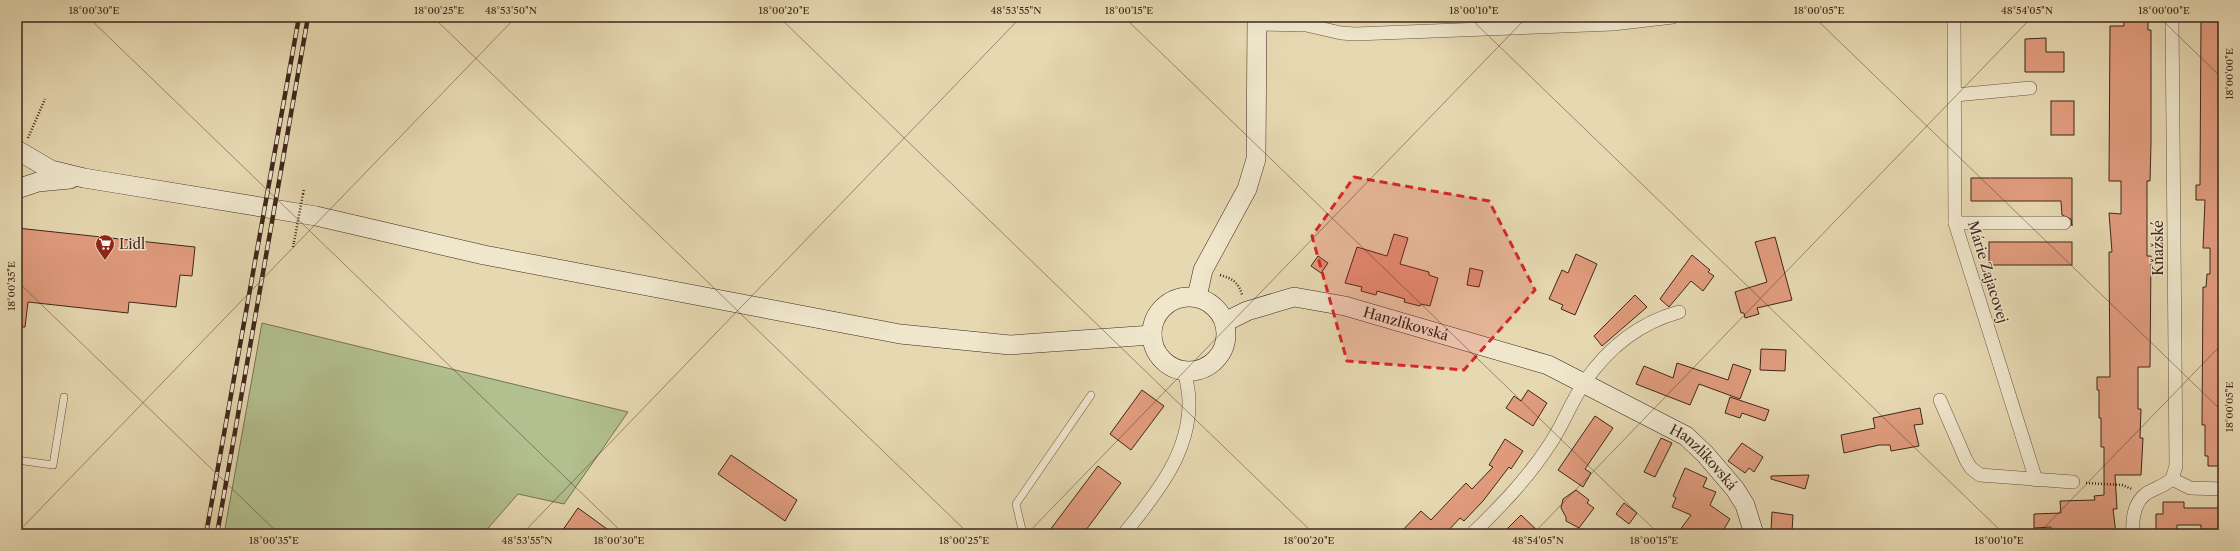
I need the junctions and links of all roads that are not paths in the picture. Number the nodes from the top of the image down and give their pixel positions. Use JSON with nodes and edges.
{"nodes":[{"id":1,"x":1673,"y":17,"type":"edge"},
{"id":2,"x":1954,"y":17,"type":"edge"},
{"id":3,"x":2172,"y":17,"type":"edge"},
{"id":4,"x":1258,"y":20,"type":"edge"},
{"id":5,"x":2030,"y":88,"type":"dead end"},
{"id":6,"x":1955,"y":94,"type":"junction"},
{"id":7,"x":22,"y":147,"type":"edge"},
{"id":8,"x":84,"y":178,"type":"junction"},
{"id":9,"x":17,"y":189,"type":"edge"},
{"id":10,"x":2064,"y":222,"type":"dead end"},
{"id":11,"x":1955,"y":223,"type":"junction"},
{"id":12,"x":1197,"y":297,"type":"junction"},
{"id":13,"x":1679,"y":312,"type":"dead end"},
{"id":14,"x":1225,"y":322,"type":"junction"},
{"id":15,"x":1152,"y":335,"type":"junction"},
{"id":16,"x":1184,"y":371,"type":"junction"},
{"id":17,"x":1584,"y":384,"type":"junction"},
{"id":18,"x":1091,"y":395,"type":"dead end"},
{"id":19,"x":64,"y":397,"type":"dead end"},
{"id":20,"x":1940,"y":400,"type":"dead end"},
{"id":21,"x":17,"y":460,"type":"edge"},
{"id":22,"x":2172,"y":479,"type":"junction"},
{"id":23,"x":2036,"y":480,"type":"junction"},
{"id":24,"x":2073,"y":482,"type":"road end"},
{"id":25,"x":2223,"y":489,"type":"edge"},
{"id":26,"x":1023,"y":534,"type":"edge"},
{"id":27,"x":1124,"y":534,"type":"edge"},
{"id":28,"x":1472,"y":534,"type":"edge"},
{"id":29,"x":1754,"y":534,"type":"edge"},
{"id":30,"x":2133,"y":534,"type":"edge"}],
"edges":[{"from":1,"to":4,"type":"street"},
{"from":2,"to":6,"type":"street","name":"Márie Zajacovej"},
{"from":3,"to":22,"type":"street","name":"Kňažské"},
{"from":4,"to":12,"type":"street"},
{"from":5,"to":6,"type":"street"},
{"from":6,"to":11,"type":"street","name":"Márie Zajacovej"},
{"from":7,"to":8,"type":"street"},
{"from":8,"to":9,"type":"street"},
{"from":8,"to":15,"type":"street"},
{"from":10,"to":11,"type":"street"},
{"from":11,"to":23,"type":"street","name":"Márie Zajacovej"},
{"from":12,"to":14,"type":"street"},
{"from":12,"to":15,"type":"street"},
{"from":13,"to":17,"type":"street"},
{"from":14,"to":16,"type":"street"},
{"from":14,"to":17,"type":"street","name":"Hanzlíkovská"},
{"from":15,"to":16,"type":"street"},
{"from":16,"to":27,"type":"street"},
{"from":17,"to":28,"type":"street"},
{"from":17,"to":29,"type":"street","name":"Hanzlíkovská"},
{"from":18,"to":26,"type":"lane"},
{"from":19,"to":21,"type":"lane"},
{"from":20,"to":23,"type":"street"},
{"from":22,"to":25,"type":"street"},
{"from":22,"to":30,"type":"street"},
{"from":23,"to":24,"type":"street"}]}
